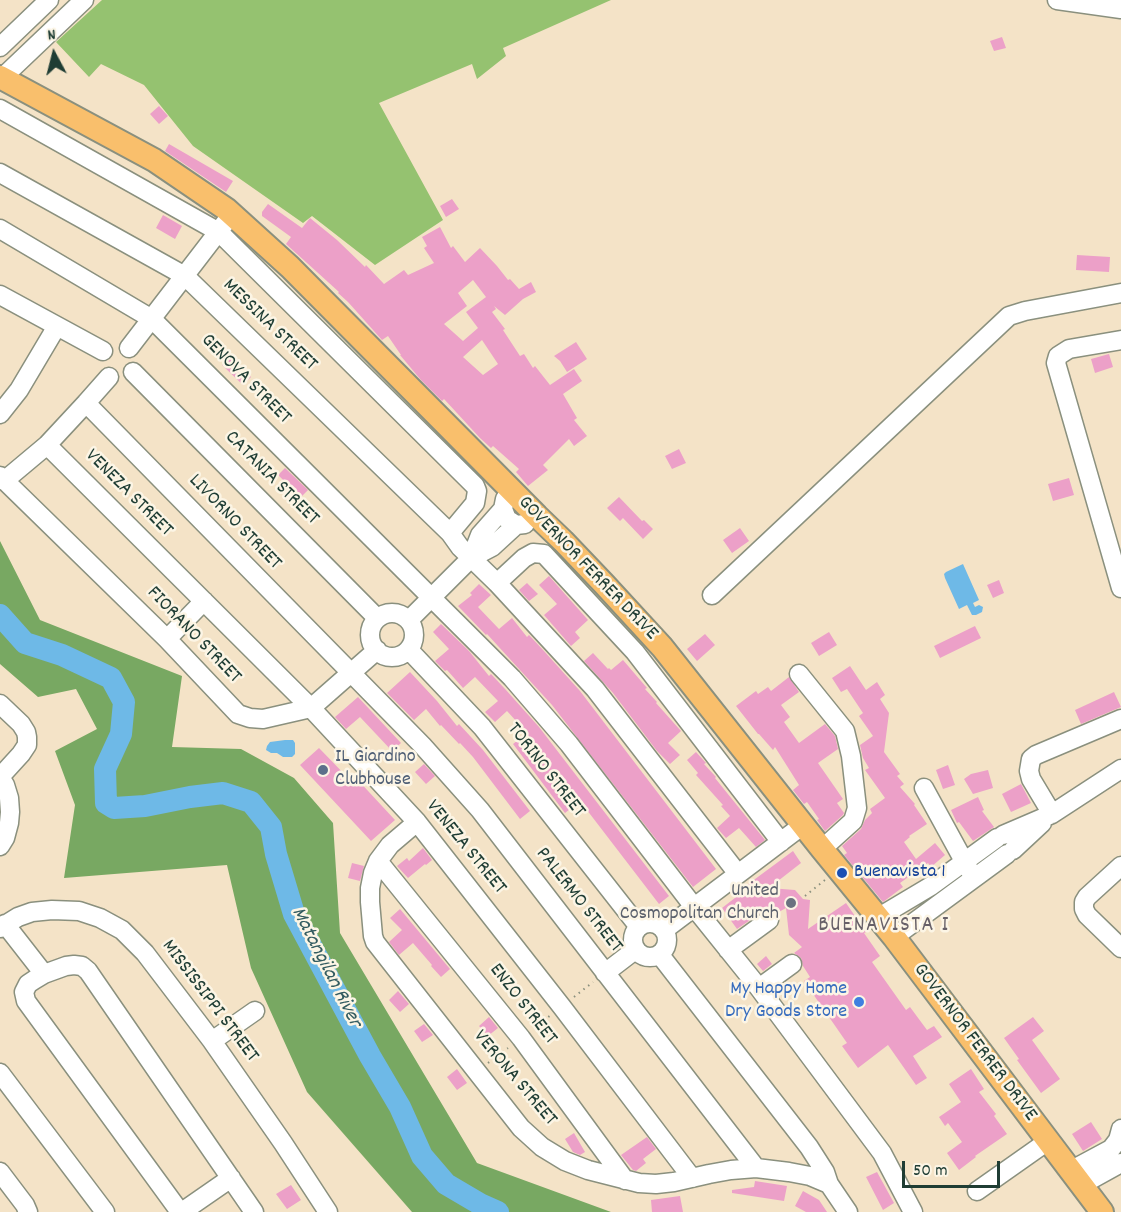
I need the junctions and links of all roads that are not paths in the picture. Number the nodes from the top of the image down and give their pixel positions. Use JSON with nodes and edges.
{"nodes":[{"id":1,"x":49,"y":0,"type":"edge"},
{"id":2,"x":84,"y":0,"type":"edge"},
{"id":3,"x":1057,"y":0,"type":"edge"},
{"id":4,"x":1121,"y":9,"type":"edge"},
{"id":5,"x":0,"y":47,"type":"edge"},
{"id":6,"x":1,"y":78,"type":"edge"},
{"id":7,"x":0,"y":109,"type":"edge"},
{"id":8,"x":0,"y":173,"type":"edge"},
{"id":9,"x":226,"y":223,"type":"junction"},
{"id":10,"x":0,"y":229,"type":"edge"},
{"id":11,"x":185,"y":276,"type":"junction"},
{"id":12,"x":1121,"y":293,"type":"edge"},
{"id":13,"x":3,"y":302,"type":"edge"},
{"id":14,"x":152,"y":319,"type":"junction"},
{"id":15,"x":57,"y":326,"type":"junction"},
{"id":16,"x":1119,"y":346,"type":"edge"},
{"id":17,"x":129,"y":348,"type":"junction"},
{"id":18,"x":103,"y":351,"type":"junction"},
{"id":19,"x":132,"y":372,"type":"junction"},
{"id":20,"x":108,"y":377,"type":"junction"},
{"id":21,"x":86,"y":404,"type":"junction"},
{"id":22,"x":0,"y":414,"type":"edge"},
{"id":23,"x":46,"y":445,"type":"junction"},
{"id":24,"x":2,"y":479,"type":"edge"},
{"id":25,"x":508,"y":500,"type":"junction"},
{"id":26,"x":537,"y":516,"type":"junction"},
{"id":27,"x":516,"y":525,"type":"junction"},
{"id":28,"x":450,"y":533,"type":"junction"},
{"id":29,"x":471,"y":558,"type":"junction"},
{"id":30,"x":497,"y":583,"type":"junction"},
{"id":31,"x":1121,"y":588,"type":"edge"},
{"id":32,"x":712,"y":595,"type":"dead end"},
{"id":33,"x":431,"y":597,"type":"junction"},
{"id":34,"x":204,"y":602,"type":"junction"},
{"id":35,"x":377,"y":618,"type":"junction"},
{"id":36,"x":409,"y":620,"type":"junction"},
{"id":37,"x":167,"y":639,"type":"junction"},
{"id":38,"x":377,"y":650,"type":"junction"},
{"id":39,"x":409,"y":650,"type":"junction"},
{"id":40,"x":351,"y":673,"type":"junction"},
{"id":41,"x":799,"y":674,"type":"dead end"},
{"id":42,"x":0,"y":704,"type":"edge"},
{"id":43,"x":311,"y":708,"type":"junction"},
{"id":44,"x":1121,"y":719,"type":"edge"},
{"id":45,"x":1121,"y":769,"type":"edge"},
{"id":46,"x":0,"y":777,"type":"edge"},
{"id":47,"x":924,"y":788,"type":"dead end"},
{"id":48,"x":1052,"y":814,"type":"junction"},
{"id":49,"x":417,"y":822,"type":"junction"},
{"id":50,"x":803,"y":825,"type":"junction"},
{"id":51,"x":781,"y":842,"type":"junction"},
{"id":52,"x":0,"y":846,"type":"edge"},
{"id":53,"x":822,"y":849,"type":"junction"},
{"id":54,"x":378,"y":861,"type":"junction"},
{"id":55,"x":1120,"y":868,"type":"edge"},
{"id":56,"x":970,"y":870,"type":"junction"},
{"id":57,"x":738,"y":874,"type":"junction"},
{"id":58,"x":931,"y":886,"type":"junction"},
{"id":59,"x":943,"y":902,"type":"junction"},
{"id":60,"x":694,"y":908,"type":"junction"},
{"id":61,"x":879,"y":917,"type":"junction"},
{"id":62,"x":770,"y":920,"type":"dead end"},
{"id":63,"x":3,"y":926,"type":"edge"},
{"id":64,"x":639,"y":927,"type":"junction"},
{"id":65,"x":664,"y":930,"type":"junction"},
{"id":66,"x":894,"y":937,"type":"junction"},
{"id":67,"x":1121,"y":948,"type":"edge"},
{"id":68,"x":635,"y":950,"type":"junction"},
{"id":69,"x":728,"y":950,"type":"junction"},
{"id":70,"x":660,"y":955,"type":"junction"},
{"id":71,"x":792,"y":964,"type":"dead end"},
{"id":72,"x":605,"y":973,"type":"junction"},
{"id":73,"x":44,"y":974,"type":"junction"},
{"id":74,"x":759,"y":988,"type":"junction"},
{"id":75,"x":255,"y":1011,"type":"dead end"},
{"id":76,"x":212,"y":1041,"type":"junction"},
{"id":77,"x":0,"y":1073,"type":"edge"},
{"id":78,"x":1121,"y":1129,"type":"edge"},
{"id":79,"x":1048,"y":1141,"type":"junction"},
{"id":80,"x":1121,"y":1163,"type":"edge"},
{"id":81,"x":756,"y":1168,"type":"junction"},
{"id":82,"x":0,"y":1172,"type":"edge"},
{"id":83,"x":231,"y":1178,"type":"junction"},
{"id":84,"x":692,"y":1178,"type":"junction"},
{"id":85,"x":1076,"y":1178,"type":"junction"},
{"id":86,"x":625,"y":1180,"type":"junction"},
{"id":87,"x":829,"y":1184,"type":"junction"},
{"id":88,"x":977,"y":1191,"type":"dead end"},
{"id":89,"x":28,"y":1212,"type":"edge"},
{"id":90,"x":105,"y":1212,"type":"edge"},
{"id":91,"x":181,"y":1212,"type":"edge"},
{"id":92,"x":254,"y":1212,"type":"edge"},
{"id":93,"x":328,"y":1212,"type":"edge"},
{"id":94,"x":848,"y":1212,"type":"edge"},
{"id":95,"x":914,"y":1212,"type":"edge"},
{"id":96,"x":1102,"y":1212,"type":"edge"}],
"edges":[{"from":1,"to":5,"type":"street"},
{"from":2,"to":6,"type":"street"},
{"from":3,"to":4,"type":"street"},
{"from":6,"to":9,"type":"main road","name":"GOVERNOR FERRER DRIVE"},
{"from":7,"to":9,"type":"street"},
{"from":8,"to":11,"type":"street","name":"MESSINA STREET"},
{"from":9,"to":11,"type":"street"},
{"from":9,"to":25,"type":"main road","name":"GOVERNOR FERRER DRIVE"},
{"from":9,"to":28,"type":"street"},
{"from":10,"to":14,"type":"street","name":"GENOVA STREET"},
{"from":11,"to":14,"type":"street"},
{"from":11,"to":28,"type":"street","name":"MESSINA STREET"},
{"from":12,"to":32,"type":"street"},
{"from":13,"to":15,"type":"street"},
{"from":14,"to":17,"type":"street"},
{"from":14,"to":33,"type":"street","name":"GENOVA STREET"},
{"from":15,"to":18,"type":"street"},
{"from":15,"to":22,"type":"street"},
{"from":16,"to":31,"type":"street"},
{"from":17,"to":18,"type":"street"},
{"from":17,"to":19,"type":"street"},
{"from":18,"to":20,"type":"street"},
{"from":19,"to":20,"type":"street"},
{"from":19,"to":35,"type":"street","name":"CATANIA STREET"},
{"from":20,"to":21,"type":"street"},
{"from":21,"to":23,"type":"street"},
{"from":21,"to":40,"type":"street","name":"LIVORNO STREET"},
{"from":23,"to":24,"type":"street"},
{"from":23,"to":34,"type":"street","name":"VENEZA STREET"},
{"from":24,"to":37,"type":"street","name":"FIORANO STREET"},
{"from":25,"to":26,"type":"main road","name":"GOVERNOR FERRER DRIVE"},
{"from":25,"to":27,"type":"street"},
{"from":25,"to":29,"type":"street"},
{"from":26,"to":27,"type":"street"},
{"from":26,"to":50,"type":"main road","name":"GOVERNOR FERRER DRIVE"},
{"from":27,"to":29,"type":"street"},
{"from":28,"to":29,"type":"street","name":"MESSINA STREET"},
{"from":29,"to":30,"type":"street","name":"MESSINA STREET"},
{"from":29,"to":33,"type":"street"},
{"from":30,"to":51,"type":"street"},
{"from":30,"to":57,"type":"street","name":"MESSINA STREET"},
{"from":33,"to":36,"type":"street"},
{"from":33,"to":60,"type":"street","name":"GENOVA STREET"},
{"from":34,"to":37,"type":"street"},
{"from":34,"to":43,"type":"street","name":"VENEZA STREET"},
{"from":35,"to":36,"type":"street"},
{"from":35,"to":38,"type":"street"},
{"from":36,"to":39,"type":"street"},
{"from":37,"to":43,"type":"street","name":"FIORANO STREET"},
{"from":38,"to":39,"type":"street"},
{"from":38,"to":40,"type":"street","name":"FIORANO STREET"},
{"from":39,"to":64,"type":"street","name":"TORINO STREET"},
{"from":40,"to":43,"type":"street","name":"FIORANO STREET"},
{"from":40,"to":72,"type":"street","name":"PALERMO STREET"},
{"from":41,"to":53,"type":"street"},
{"from":42,"to":46,"type":"street"},
{"from":43,"to":49,"type":"street","name":"VENEZA STREET"},
{"from":44,"to":48,"type":"street"},
{"from":45,"to":48,"type":"street"},
{"from":46,"to":52,"type":"street"},
{"from":47,"to":56,"type":"street"},
{"from":48,"to":56,"type":"street"},
{"from":48,"to":56,"type":"street"},
{"from":49,"to":54,"type":"street","name":"VERONA STREET"},
{"from":49,"to":84,"type":"street","name":"VENEZA STREET"},
{"from":50,"to":51,"type":"street"},
{"from":50,"to":53,"type":"main road","name":"GOVERNOR FERRER DRIVE"},
{"from":51,"to":57,"type":"street"},
{"from":53,"to":61,"type":"main road","name":"GOVERNOR FERRER DRIVE"},
{"from":54,"to":86,"type":"street","name":"ENZO STREET"},
{"from":54,"to":86,"type":"street","name":"VERONA STREET"},
{"from":55,"to":67,"type":"street"},
{"from":56,"to":58,"type":"street"},
{"from":56,"to":59,"type":"street"},
{"from":57,"to":60,"type":"street"},
{"from":58,"to":59,"type":"street"},
{"from":58,"to":61,"type":"street"},
{"from":59,"to":66,"type":"street"},
{"from":60,"to":65,"type":"street"},
{"from":60,"to":69,"type":"street","name":"GENOVA STREET"},
{"from":61,"to":66,"type":"main road","name":"GOVERNOR FERRER DRIVE"},
{"from":62,"to":69,"type":"street"},
{"from":63,"to":73,"type":"street"},
{"from":63,"to":76,"type":"street","name":"MISSISSIPPI STREET"},
{"from":64,"to":65,"type":"street"},
{"from":64,"to":68,"type":"street"},
{"from":65,"to":70,"type":"street"},
{"from":66,"to":79,"type":"main road","name":"GOVERNOR FERRER DRIVE"},
{"from":68,"to":70,"type":"street"},
{"from":68,"to":72,"type":"street"},
{"from":69,"to":74,"type":"street","name":"GENOVA STREET"},
{"from":70,"to":87,"type":"street"},
{"from":71,"to":74,"type":"street"},
{"from":72,"to":81,"type":"street","name":"PALERMO STREET"},
{"from":73,"to":83,"type":"street"},
{"from":73,"to":91,"type":"street"},
{"from":74,"to":95,"type":"street","name":"GENOVA STREET"},
{"from":75,"to":76,"type":"street"},
{"from":76,"to":93,"type":"street","name":"MISSISSIPPI STREET"},
{"from":77,"to":90,"type":"street"},
{"from":78,"to":85,"type":"street"},
{"from":79,"to":85,"type":"main road","name":"GOVERNOR FERRER DRIVE"},
{"from":79,"to":88,"type":"street"},
{"from":80,"to":85,"type":"street"},
{"from":81,"to":84,"type":"street","name":"VERONA STREET"},
{"from":81,"to":87,"type":"street","name":"VERONA STREET"},
{"from":82,"to":89,"type":"street"},
{"from":83,"to":91,"type":"street"},
{"from":83,"to":92,"type":"street"},
{"from":84,"to":86,"type":"street","name":"VERONA STREET"},
{"from":85,"to":96,"type":"main road","name":"GOVERNOR FERRER DRIVE"},
{"from":87,"to":94,"type":"street"}]}
